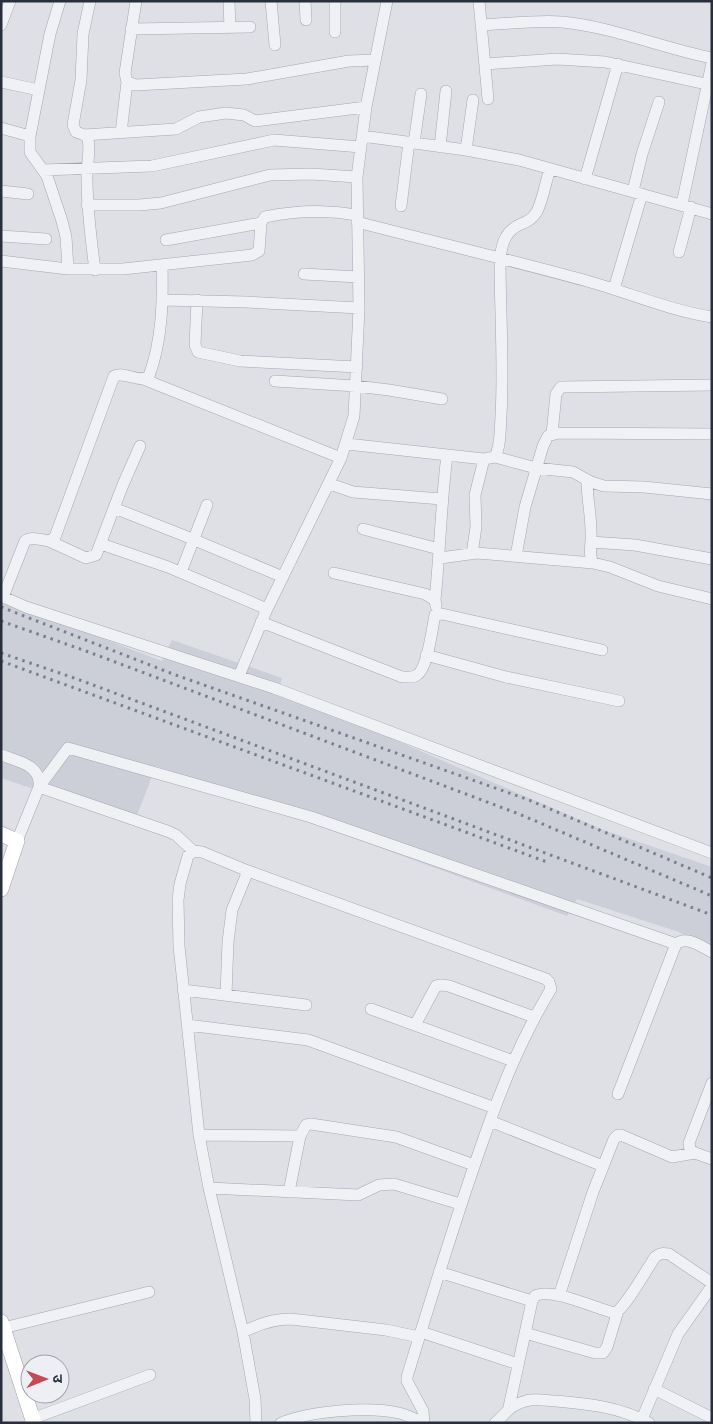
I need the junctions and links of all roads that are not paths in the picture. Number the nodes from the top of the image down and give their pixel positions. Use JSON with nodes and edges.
{"nodes":[{"id":1,"x":10,"y":1,"type":"edge"},
{"id":2,"x":60,"y":1,"type":"edge"},
{"id":3,"x":90,"y":1,"type":"edge"},
{"id":4,"x":136,"y":1,"type":"edge"},
{"id":5,"x":228,"y":1,"type":"edge"},
{"id":6,"x":271,"y":1,"type":"edge"},
{"id":7,"x":305,"y":1,"type":"edge"},
{"id":8,"x":335,"y":1,"type":"edge"},
{"id":9,"x":386,"y":1,"type":"edge"},
{"id":10,"x":479,"y":1,"type":"edge"},
{"id":11,"x":306,"y":20,"type":"dead end"},
{"id":12,"x":1,"y":25,"type":"edge"},
{"id":13,"x":481,"y":25,"type":"junction"},
{"id":14,"x":250,"y":27,"type":"dead end"},
{"id":15,"x":230,"y":28,"type":"junction"},
{"id":16,"x":131,"y":29,"type":"junction"},
{"id":17,"x":335,"y":32,"type":"dead end"},
{"id":18,"x":275,"y":45,"type":"dead end"},
{"id":19,"x":712,"y":58,"type":"edge"},
{"id":20,"x":374,"y":60,"type":"junction"},
{"id":21,"x":712,"y":62,"type":"edge"},
{"id":22,"x":485,"y":64,"type":"junction"},
{"id":23,"x":618,"y":64,"type":"junction"},
{"id":24,"x":1,"y":82,"type":"edge"},
{"id":25,"x":126,"y":82,"type":"junction"},
{"id":26,"x":706,"y":84,"type":"junction"},
{"id":27,"x":39,"y":90,"type":"junction"},
{"id":28,"x":446,"y":91,"type":"dead end"},
{"id":29,"x":420,"y":94,"type":"dead end"},
{"id":30,"x":488,"y":99,"type":"dead end"},
{"id":31,"x":473,"y":100,"type":"dead end"},
{"id":32,"x":659,"y":102,"type":"dead end"},
{"id":33,"x":366,"y":108,"type":"junction"},
{"id":34,"x":1,"y":128,"type":"edge"},
{"id":35,"x":120,"y":133,"type":"junction"},
{"id":36,"x":84,"y":135,"type":"junction"},
{"id":37,"x":30,"y":136,"type":"junction"},
{"id":38,"x":362,"y":142,"type":"junction"},
{"id":39,"x":412,"y":143,"type":"junction"},
{"id":40,"x":440,"y":147,"type":"junction"},
{"id":41,"x":466,"y":150,"type":"junction"},
{"id":42,"x":86,"y":168,"type":"junction"},
{"id":43,"x":550,"y":169,"type":"junction"},
{"id":44,"x":43,"y":170,"type":"junction"},
{"id":45,"x":358,"y":177,"type":"junction"},
{"id":46,"x":585,"y":178,"type":"junction"},
{"id":47,"x":1,"y":191,"type":"edge"},
{"id":48,"x":638,"y":192,"type":"junction"},
{"id":49,"x":28,"y":194,"type":"dead end"},
{"id":50,"x":87,"y":204,"type":"junction"},
{"id":51,"x":401,"y":206,"type":"dead end"},
{"id":52,"x":686,"y":206,"type":"junction"},
{"id":53,"x":712,"y":214,"type":"edge"},
{"id":54,"x":357,"y":219,"type":"junction"},
{"id":55,"x":261,"y":223,"type":"junction"},
{"id":56,"x":1,"y":236,"type":"edge"},
{"id":57,"x":46,"y":239,"type":"dead end"},
{"id":58,"x":166,"y":240,"type":"dead end"},
{"id":59,"x":679,"y":252,"type":"dead end"},
{"id":60,"x":500,"y":258,"type":"junction"},
{"id":61,"x":1,"y":261,"type":"edge"},
{"id":62,"x":162,"y":266,"type":"junction"},
{"id":63,"x":68,"y":268,"type":"junction"},
{"id":64,"x":95,"y":270,"type":"junction"},
{"id":65,"x":304,"y":274,"type":"dead end"},
{"id":66,"x":358,"y":277,"type":"junction"},
{"id":67,"x":614,"y":289,"type":"junction"},
{"id":68,"x":163,"y":300,"type":"junction"},
{"id":69,"x":197,"y":300,"type":"junction"},
{"id":70,"x":359,"y":308,"type":"junction"},
{"id":71,"x":712,"y":317,"type":"edge"},
{"id":72,"x":357,"y":367,"type":"junction"},
{"id":73,"x":143,"y":379,"type":"junction"},
{"id":74,"x":275,"y":381,"type":"dead end"},
{"id":75,"x":712,"y":385,"type":"edge"},
{"id":76,"x":356,"y":386,"type":"junction"},
{"id":77,"x":442,"y":399,"type":"dead end"},
{"id":78,"x":552,"y":434,"type":"junction"},
{"id":79,"x":712,"y":434,"type":"edge"},
{"id":80,"x":347,"y":444,"type":"junction"},
{"id":81,"x":140,"y":446,"type":"dead end"},
{"id":82,"x":447,"y":455,"type":"junction"},
{"id":83,"x":341,"y":458,"type":"junction"},
{"id":84,"x":490,"y":458,"type":"junction"},
{"id":85,"x":536,"y":468,"type":"junction"},
{"id":86,"x":588,"y":481,"type":"junction"},
{"id":87,"x":330,"y":484,"type":"junction"},
{"id":88,"x":712,"y":494,"type":"edge"},
{"id":89,"x":442,"y":500,"type":"junction"},
{"id":90,"x":207,"y":505,"type":"dead end"},
{"id":91,"x":114,"y":508,"type":"junction"},
{"id":92,"x":363,"y":529,"type":"dead end"},
{"id":93,"x":193,"y":539,"type":"junction"},
{"id":94,"x":49,"y":541,"type":"junction"},
{"id":95,"x":591,"y":542,"type":"junction"},
{"id":96,"x":101,"y":544,"type":"junction"},
{"id":97,"x":440,"y":553,"type":"junction"},
{"id":98,"x":472,"y":554,"type":"junction"},
{"id":99,"x":516,"y":556,"type":"junction"},
{"id":100,"x":712,"y":559,"type":"edge"},
{"id":101,"x":593,"y":563,"type":"junction"},
{"id":102,"x":181,"y":572,"type":"junction"},
{"id":103,"x":334,"y":573,"type":"dead end"},
{"id":104,"x":283,"y":578,"type":"junction"},
{"id":105,"x":2,"y":597,"type":"edge"},
{"id":106,"x":712,"y":599,"type":"edge"},
{"id":107,"x":435,"y":600,"type":"junction"},
{"id":108,"x":267,"y":609,"type":"junction"},
{"id":109,"x":435,"y":615,"type":"junction"},
{"id":110,"x":262,"y":622,"type":"junction"},
{"id":111,"x":602,"y":650,"type":"dead end"},
{"id":112,"x":426,"y":655,"type":"junction"},
{"id":113,"x":239,"y":676,"type":"junction"},
{"id":114,"x":618,"y":701,"type":"dead end"},
{"id":115,"x":1,"y":755,"type":"edge"},
{"id":116,"x":39,"y":787,"type":"junction"},
{"id":117,"x":1,"y":834,"type":"edge"},
{"id":118,"x":17,"y":841,"type":"junction"},
{"id":119,"x":193,"y":851,"type":"junction"},
{"id":120,"x":712,"y":853,"type":"edge"},
{"id":121,"x":248,"y":871,"type":"junction"},
{"id":122,"x":1,"y":889,"type":"edge"},
{"id":123,"x":676,"y":944,"type":"junction"},
{"id":124,"x":712,"y":952,"type":"edge"},
{"id":125,"x":183,"y":990,"type":"junction"},
{"id":126,"x":226,"y":995,"type":"junction"},
{"id":127,"x":306,"y":1005,"type":"dead end"},
{"id":128,"x":371,"y":1009,"type":"dead end"},
{"id":129,"x":534,"y":1017,"type":"junction"},
{"id":130,"x":187,"y":1025,"type":"junction"},
{"id":131,"x":415,"y":1025,"type":"junction"},
{"id":132,"x":513,"y":1061,"type":"junction"},
{"id":133,"x":712,"y":1084,"type":"edge"},
{"id":134,"x":618,"y":1094,"type":"dead end"},
{"id":135,"x":495,"y":1108,"type":"junction"},
{"id":136,"x":490,"y":1121,"type":"junction"},
{"id":137,"x":198,"y":1135,"type":"junction"},
{"id":138,"x":300,"y":1136,"type":"junction"},
{"id":139,"x":695,"y":1153,"type":"junction"},
{"id":140,"x":712,"y":1159,"type":"edge"},
{"id":141,"x":474,"y":1165,"type":"junction"},
{"id":142,"x":603,"y":1166,"type":"junction"},
{"id":143,"x":209,"y":1188,"type":"junction"},
{"id":144,"x":290,"y":1192,"type":"junction"},
{"id":145,"x":460,"y":1204,"type":"junction"},
{"id":146,"x":440,"y":1272,"type":"junction"},
{"id":147,"x":712,"y":1284,"type":"edge"},
{"id":148,"x":148,"y":1292,"type":"dead end"},
{"id":149,"x":559,"y":1296,"type":"junction"},
{"id":150,"x":532,"y":1302,"type":"junction"},
{"id":151,"x":618,"y":1311,"type":"junction"},
{"id":152,"x":2,"y":1325,"type":"edge"},
{"id":153,"x":243,"y":1332,"type":"junction"},
{"id":154,"x":525,"y":1333,"type":"junction"},
{"id":155,"x":420,"y":1335,"type":"junction"},
{"id":156,"x":5,"y":1346,"type":"edge"},
{"id":157,"x":518,"y":1364,"type":"junction"},
{"id":158,"x":150,"y":1375,"type":"dead end"},
{"id":159,"x":654,"y":1389,"type":"junction"},
{"id":160,"x":509,"y":1407,"type":"junction"},
{"id":161,"x":382,"y":1410,"type":"junction"},
{"id":162,"x":330,"y":1417,"type":"edge"},
{"id":163,"x":712,"y":1418,"type":"edge"},
{"id":164,"x":33,"y":1421,"type":"edge"},
{"id":165,"x":646,"y":1421,"type":"edge"},
{"id":166,"x":256,"y":1423,"type":"edge"},
{"id":167,"x":281,"y":1423,"type":"edge"},
{"id":168,"x":382,"y":1423,"type":"edge"},
{"id":169,"x":424,"y":1423,"type":"edge"},
{"id":170,"x":496,"y":1423,"type":"edge"}],
"edges":[{"from":1,"to":12,"type":"street"},
{"from":2,"to":27,"type":"street"},
{"from":3,"to":36,"type":"street"},
{"from":4,"to":16,"type":"street"},
{"from":5,"to":15,"type":"street"},
{"from":6,"to":18,"type":"street"},
{"from":7,"to":11,"type":"street"},
{"from":8,"to":17,"type":"street"},
{"from":9,"to":20,"type":"street"},
{"from":10,"to":13,"type":"street"},
{"from":13,"to":19,"type":"street"},
{"from":13,"to":22,"type":"street"},
{"from":14,"to":15,"type":"street"},
{"from":15,"to":16,"type":"street"},
{"from":16,"to":25,"type":"street"},
{"from":20,"to":25,"type":"street"},
{"from":20,"to":33,"type":"street"},
{"from":21,"to":26,"type":"street"},
{"from":22,"to":23,"type":"street"},
{"from":22,"to":30,"type":"street"},
{"from":23,"to":26,"type":"street"},
{"from":23,"to":46,"type":"street"},
{"from":24,"to":27,"type":"street"},
{"from":25,"to":35,"type":"street"},
{"from":26,"to":52,"type":"street"},
{"from":27,"to":37,"type":"street"},
{"from":28,"to":40,"type":"street"},
{"from":29,"to":39,"type":"street"},
{"from":31,"to":41,"type":"street"},
{"from":32,"to":48,"type":"street"},
{"from":33,"to":35,"type":"street"},
{"from":33,"to":38,"type":"street"},
{"from":34,"to":37,"type":"street"},
{"from":35,"to":36,"type":"street"},
{"from":36,"to":42,"type":"street"},
{"from":37,"to":44,"type":"street"},
{"from":38,"to":39,"type":"street"},
{"from":38,"to":42,"type":"street"},
{"from":38,"to":45,"type":"street"},
{"from":39,"to":40,"type":"street"},
{"from":39,"to":51,"type":"street"},
{"from":40,"to":41,"type":"street"},
{"from":41,"to":43,"type":"street"},
{"from":42,"to":44,"type":"street"},
{"from":42,"to":50,"type":"street"},
{"from":43,"to":46,"type":"street"},
{"from":43,"to":60,"type":"street"},
{"from":44,"to":63,"type":"street"},
{"from":45,"to":50,"type":"street"},
{"from":45,"to":54,"type":"street"},
{"from":46,"to":48,"type":"street"},
{"from":47,"to":49,"type":"street"},
{"from":48,"to":52,"type":"street"},
{"from":48,"to":67,"type":"street"},
{"from":50,"to":64,"type":"street"},
{"from":52,"to":53,"type":"street"},
{"from":52,"to":59,"type":"street"},
{"from":54,"to":55,"type":"street"},
{"from":54,"to":60,"type":"street"},
{"from":54,"to":66,"type":"street"},
{"from":55,"to":58,"type":"street"},
{"from":55,"to":62,"type":"street"},
{"from":56,"to":57,"type":"street"},
{"from":60,"to":67,"type":"street"},
{"from":60,"to":84,"type":"street"},
{"from":61,"to":63,"type":"street"},
{"from":62,"to":64,"type":"street"},
{"from":62,"to":68,"type":"street"},
{"from":63,"to":64,"type":"street"},
{"from":65,"to":66,"type":"street"},
{"from":66,"to":70,"type":"street"},
{"from":67,"to":71,"type":"street"},
{"from":68,"to":69,"type":"street"},
{"from":68,"to":73,"type":"street"},
{"from":69,"to":70,"type":"street"},
{"from":69,"to":72,"type":"street"},
{"from":70,"to":72,"type":"street"},
{"from":72,"to":76,"type":"street"},
{"from":73,"to":83,"type":"street"},
{"from":73,"to":94,"type":"street"},
{"from":74,"to":76,"type":"street"},
{"from":75,"to":78,"type":"street"},
{"from":76,"to":77,"type":"street"},
{"from":76,"to":80,"type":"street"},
{"from":78,"to":79,"type":"street"},
{"from":78,"to":85,"type":"street"},
{"from":80,"to":82,"type":"street"},
{"from":80,"to":83,"type":"street"},
{"from":81,"to":91,"type":"street"},
{"from":82,"to":84,"type":"street"},
{"from":82,"to":89,"type":"street"},
{"from":83,"to":87,"type":"street"},
{"from":84,"to":85,"type":"street"},
{"from":84,"to":98,"type":"street"},
{"from":85,"to":86,"type":"street"},
{"from":85,"to":99,"type":"street"},
{"from":86,"to":88,"type":"street"},
{"from":86,"to":95,"type":"street"},
{"from":87,"to":89,"type":"street"},
{"from":87,"to":104,"type":"street"},
{"from":89,"to":97,"type":"street"},
{"from":90,"to":93,"type":"street"},
{"from":91,"to":93,"type":"street"},
{"from":91,"to":96,"type":"street"},
{"from":92,"to":97,"type":"street"},
{"from":93,"to":102,"type":"street"},
{"from":93,"to":104,"type":"street"},
{"from":94,"to":96,"type":"street"},
{"from":94,"to":105,"type":"street"},
{"from":95,"to":100,"type":"street"},
{"from":95,"to":101,"type":"street"},
{"from":96,"to":102,"type":"street"},
{"from":97,"to":98,"type":"street"},
{"from":97,"to":107,"type":"street"},
{"from":98,"to":99,"type":"street"},
{"from":99,"to":101,"type":"street"},
{"from":101,"to":106,"type":"street"},
{"from":102,"to":108,"type":"street"},
{"from":103,"to":107,"type":"street"},
{"from":104,"to":108,"type":"street"},
{"from":105,"to":113,"type":"street"},
{"from":107,"to":109,"type":"street"},
{"from":108,"to":110,"type":"street"},
{"from":109,"to":111,"type":"street"},
{"from":109,"to":112,"type":"street"},
{"from":110,"to":112,"type":"street"},
{"from":110,"to":113,"type":"street"},
{"from":112,"to":114,"type":"street"},
{"from":113,"to":120,"type":"street"},
{"from":115,"to":116,"type":"street"},
{"from":116,"to":118,"type":"street"},
{"from":116,"to":119,"type":"street"},
{"from":116,"to":123,"type":"street"},
{"from":117,"to":118,"type":"main road"},
{"from":118,"to":122,"type":"main road"},
{"from":119,"to":121,"type":"street"},
{"from":119,"to":125,"type":"street"},
{"from":121,"to":126,"type":"street"},
{"from":121,"to":129,"type":"street"},
{"from":123,"to":124,"type":"street"},
{"from":123,"to":134,"type":"street"},
{"from":125,"to":126,"type":"street"},
{"from":125,"to":130,"type":"street"},
{"from":126,"to":127,"type":"street"},
{"from":128,"to":131,"type":"street"},
{"from":129,"to":131,"type":"street"},
{"from":129,"to":132,"type":"street"},
{"from":130,"to":135,"type":"street"},
{"from":130,"to":137,"type":"street"},
{"from":131,"to":132,"type":"street"},
{"from":132,"to":135,"type":"street"},
{"from":133,"to":139,"type":"street"},
{"from":135,"to":136,"type":"street"},
{"from":136,"to":141,"type":"street"},
{"from":136,"to":142,"type":"street"},
{"from":137,"to":138,"type":"street"},
{"from":137,"to":143,"type":"street"},
{"from":138,"to":141,"type":"street"},
{"from":138,"to":144,"type":"street"},
{"from":139,"to":140,"type":"street"},
{"from":139,"to":142,"type":"street"},
{"from":141,"to":145,"type":"street"},
{"from":142,"to":149,"type":"street"},
{"from":143,"to":144,"type":"street"},
{"from":143,"to":153,"type":"street"},
{"from":144,"to":145,"type":"street"},
{"from":145,"to":146,"type":"street"},
{"from":146,"to":150,"type":"street"},
{"from":146,"to":155,"type":"street"},
{"from":147,"to":151,"type":"street"},
{"from":147,"to":159,"type":"street"},
{"from":148,"to":152,"type":"street"},
{"from":149,"to":150,"type":"street"},
{"from":149,"to":151,"type":"street"},
{"from":150,"to":154,"type":"street"},
{"from":151,"to":154,"type":"street"},
{"from":152,"to":156,"type":"main road"},
{"from":153,"to":155,"type":"street"},
{"from":153,"to":166,"type":"street"},
{"from":154,"to":157,"type":"street"},
{"from":155,"to":157,"type":"street"},
{"from":155,"to":169,"type":"street"},
{"from":156,"to":164,"type":"main road"},
{"from":157,"to":160,"type":"street"},
{"from":158,"to":164,"type":"street"},
{"from":159,"to":163,"type":"street"},
{"from":159,"to":165,"type":"street"},
{"from":160,"to":165,"type":"street"},
{"from":160,"to":170,"type":"street"},
{"from":161,"to":162,"type":"street"},
{"from":161,"to":168,"type":"street"},
{"from":161,"to":169,"type":"street"},
{"from":162,"to":167,"type":"street"}]}
